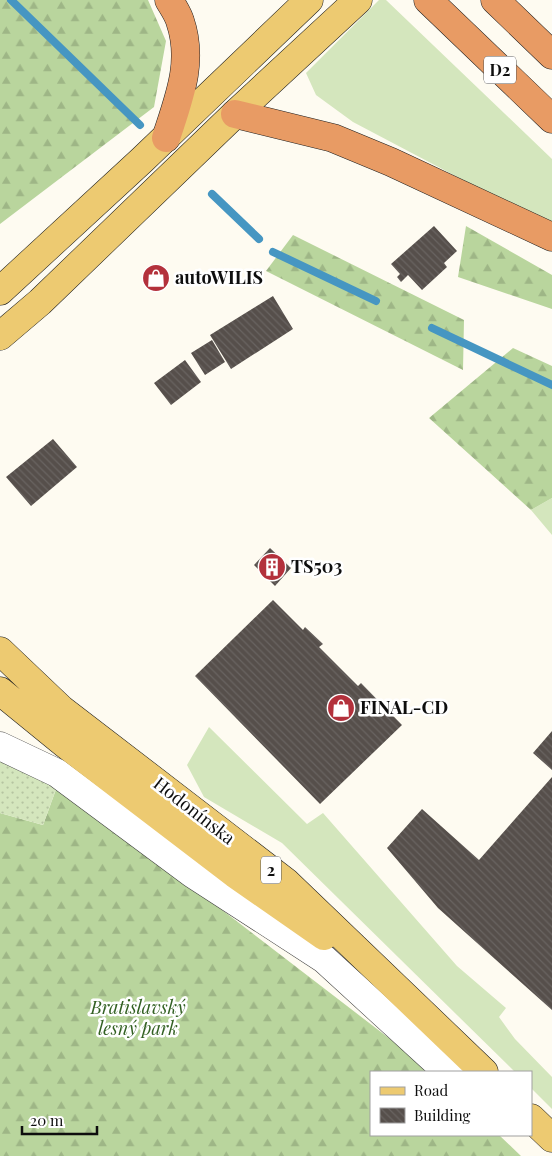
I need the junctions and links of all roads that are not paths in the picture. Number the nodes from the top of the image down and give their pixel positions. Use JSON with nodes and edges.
{"nodes":[{"id":1,"x":169,"y":0,"type":"edge"},
{"id":2,"x":309,"y":0,"type":"edge"},
{"id":3,"x":358,"y":0,"type":"edge"},
{"id":4,"x":428,"y":0,"type":"edge"},
{"id":5,"x":494,"y":0,"type":"edge"},
{"id":6,"x":552,"y":55,"type":"edge"},
{"id":7,"x":234,"y":114,"type":"junction"},
{"id":8,"x":552,"y":119,"type":"edge"},
{"id":9,"x":166,"y":138,"type":"junction"},
{"id":10,"x":552,"y":237,"type":"edge"},
{"id":11,"x":0,"y":291,"type":"edge"},
{"id":12,"x":0,"y":336,"type":"edge"},
{"id":13,"x":0,"y":651,"type":"edge"},
{"id":14,"x":0,"y":691,"type":"edge"},
{"id":15,"x":0,"y":746,"type":"edge"},
{"id":16,"x":384,"y":975,"type":"junction"},
{"id":17,"x":452,"y":1071,"type":"edge"},
{"id":18,"x":483,"y":1071,"type":"edge"},
{"id":19,"x":532,"y":1119,"type":"edge"},
{"id":20,"x":552,"y":1138,"type":"edge"}],
"edges":[{"from":1,"to":9,"type":"highway"},
{"from":2,"to":9,"type":"main road"},
{"from":3,"to":7,"type":"main road"},
{"from":4,"to":8,"type":"highway","number":"D2"},
{"from":5,"to":6,"type":"highway","number":"D2"},
{"from":7,"to":10,"type":"highway"},
{"from":7,"to":12,"type":"main road"},
{"from":9,"to":11,"type":"main road"},
{"from":13,"to":16,"type":"main road","name":"Hodonínska","number":"2"},
{"from":14,"to":16,"type":"main road","name":"Hodonínska","number":"2"},
{"from":15,"to":17,"type":"lane"},
{"from":16,"to":18,"type":"main road","name":"Hodonínska","number":"2"},
{"from":19,"to":20,"type":"main road"}]}
